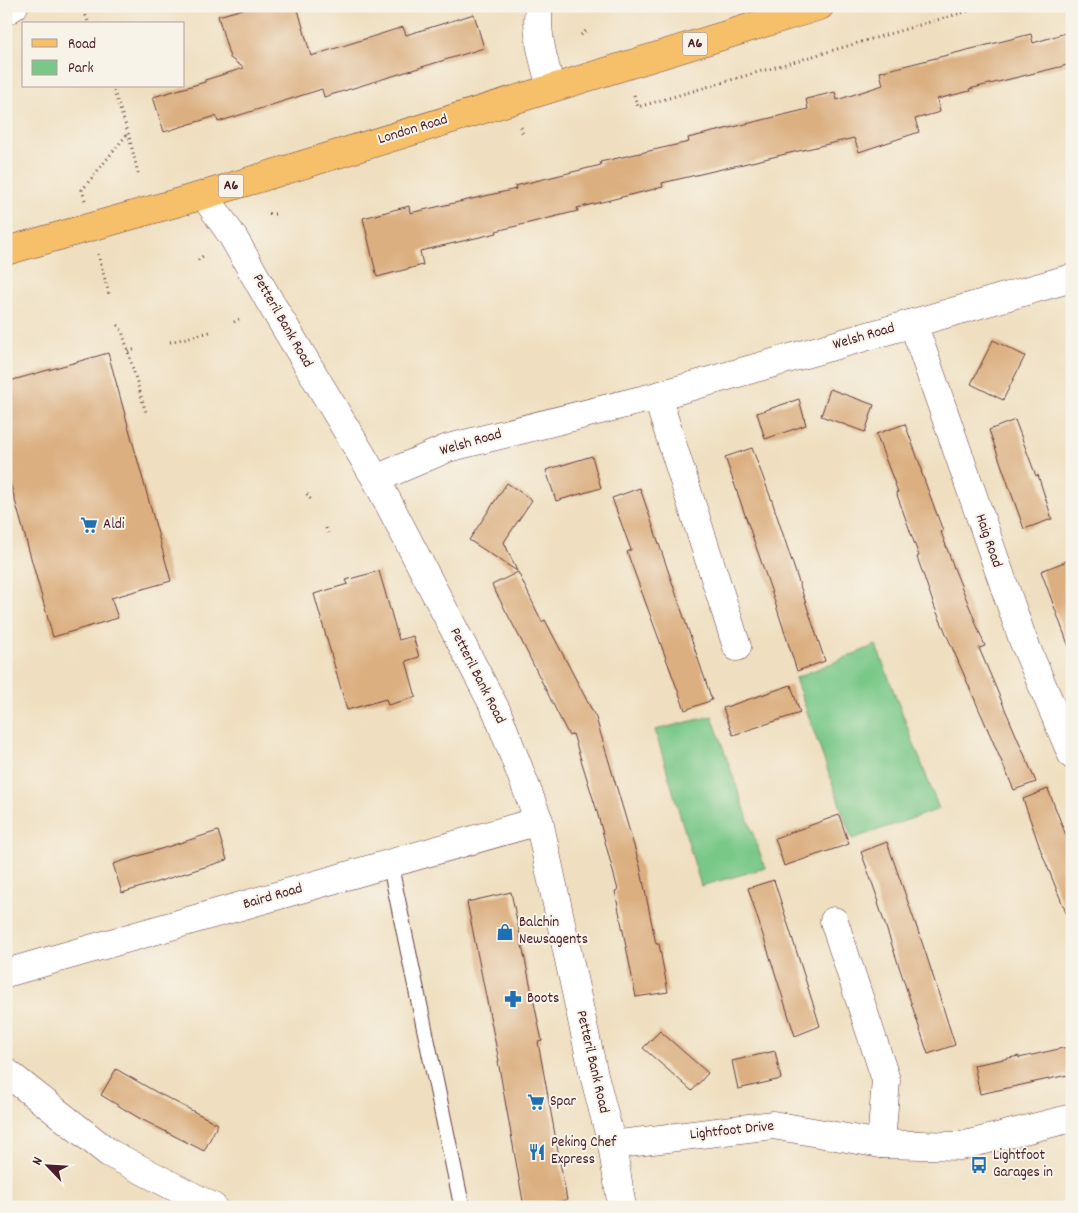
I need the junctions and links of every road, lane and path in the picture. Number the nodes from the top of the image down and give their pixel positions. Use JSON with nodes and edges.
{"nodes":[{"id":1,"x":14,"y":6,"type":"edge"},
{"id":2,"x":82,"y":6,"type":"edge"},
{"id":3,"x":540,"y":6,"type":"edge"},
{"id":4,"x":820,"y":6,"type":"edge"},
{"id":5,"x":985,"y":6,"type":"edge"},
{"id":6,"x":6,"y":11,"type":"edge"},
{"id":7,"x":88,"y":22,"type":"edge"},
{"id":8,"x":586,"y":31,"type":"dead end"},
{"id":9,"x":581,"y":35,"type":"dead end"},
{"id":10,"x":113,"y":88,"type":"edge"},
{"id":11,"x":551,"y":88,"type":"junction"},
{"id":12,"x":634,"y":95,"type":"dead end"},
{"id":13,"x":521,"y":126,"type":"dead end"},
{"id":14,"x":128,"y":132,"type":"junction"},
{"id":15,"x":523,"y":136,"type":"dead end"},
{"id":16,"x":138,"y":173,"type":"dead end"},
{"id":17,"x":204,"y":195,"type":"junction"},
{"id":18,"x":85,"y":201,"type":"dead end"},
{"id":19,"x":269,"y":214,"type":"dead end"},
{"id":20,"x":275,"y":214,"type":"dead end"},
{"id":21,"x":97,"y":248,"type":"dead end"},
{"id":22,"x":6,"y":251,"type":"edge"},
{"id":23,"x":203,"y":256,"type":"dead end"},
{"id":24,"x":198,"y":260,"type":"dead end"},
{"id":25,"x":1072,"y":278,"type":"edge"},
{"id":26,"x":109,"y":294,"type":"dead end"},
{"id":27,"x":238,"y":319,"type":"dead end"},
{"id":28,"x":234,"y":322,"type":"dead end"},
{"id":29,"x":913,"y":323,"type":"junction"},
{"id":30,"x":118,"y":325,"type":"dead end"},
{"id":31,"x":210,"y":332,"type":"dead end"},
{"id":32,"x":170,"y":342,"type":"dead end"},
{"id":33,"x":138,"y":349,"type":"dead end"},
{"id":34,"x":128,"y":351,"type":"junction"},
{"id":35,"x":657,"y":396,"type":"junction"},
{"id":36,"x":146,"y":413,"type":"dead end"},
{"id":37,"x":376,"y":479,"type":"junction"},
{"id":38,"x":307,"y":494,"type":"dead end"},
{"id":39,"x":311,"y":500,"type":"dead end"},
{"id":40,"x":326,"y":528,"type":"dead end"},
{"id":41,"x":328,"y":533,"type":"dead end"},
{"id":42,"x":737,"y":647,"type":"dead end"},
{"id":43,"x":1072,"y":755,"type":"edge"},
{"id":44,"x":539,"y":821,"type":"junction"},
{"id":45,"x":390,"y":864,"type":"junction"},
{"id":46,"x":834,"y":921,"type":"dead end"},
{"id":47,"x":6,"y":973,"type":"edge"},
{"id":48,"x":6,"y":1072,"type":"edge"},
{"id":49,"x":1072,"y":1118,"type":"edge"},
{"id":50,"x":880,"y":1144,"type":"junction"},
{"id":51,"x":612,"y":1145,"type":"junction"},
{"id":52,"x":213,"y":1207,"type":"edge"},
{"id":53,"x":462,"y":1207,"type":"edge"},
{"id":54,"x":622,"y":1207,"type":"edge"}],
"edges":[{"from":1,"to":6,"type":"street"},
{"from":2,"to":7,"type":"path"},
{"from":3,"to":11,"type":"street"},
{"from":4,"to":11,"type":"main road","name":"London Road","number":"A6"},
{"from":5,"to":12,"type":"path"},
{"from":8,"to":9,"type":"path"},
{"from":10,"to":14,"type":"path"},
{"from":11,"to":17,"type":"main road","name":"London Road","number":"A6"},
{"from":13,"to":15,"type":"path"},
{"from":14,"to":16,"type":"path"},
{"from":14,"to":18,"type":"path"},
{"from":17,"to":22,"type":"main road","name":"London Road","number":"A6"},
{"from":17,"to":37,"type":"street","name":"Petteril Bank Road"},
{"from":19,"to":20,"type":"path"},
{"from":21,"to":26,"type":"path"},
{"from":23,"to":24,"type":"path"},
{"from":25,"to":29,"type":"street","name":"Welsh Road"},
{"from":27,"to":28,"type":"path"},
{"from":29,"to":35,"type":"street","name":"Welsh Road"},
{"from":29,"to":43,"type":"street","name":"Haig Road"},
{"from":30,"to":34,"type":"path"},
{"from":31,"to":32,"type":"path"},
{"from":33,"to":34,"type":"path"},
{"from":34,"to":36,"type":"path"},
{"from":35,"to":37,"type":"street","name":"Welsh Road"},
{"from":35,"to":42,"type":"street"},
{"from":37,"to":44,"type":"street","name":"Petteril Bank Road"},
{"from":38,"to":39,"type":"path"},
{"from":40,"to":41,"type":"path"},
{"from":44,"to":45,"type":"street","name":"Baird Road"},
{"from":44,"to":51,"type":"street","name":"Petteril Bank Road"},
{"from":45,"to":47,"type":"street","name":"Baird Road"},
{"from":45,"to":53,"type":"lane"},
{"from":46,"to":50,"type":"street"},
{"from":48,"to":52,"type":"street"},
{"from":49,"to":50,"type":"street","name":"Lightfoot Drive"},
{"from":50,"to":51,"type":"street","name":"Lightfoot Drive"},
{"from":51,"to":54,"type":"street","name":"Petteril Bank Road"}]}
